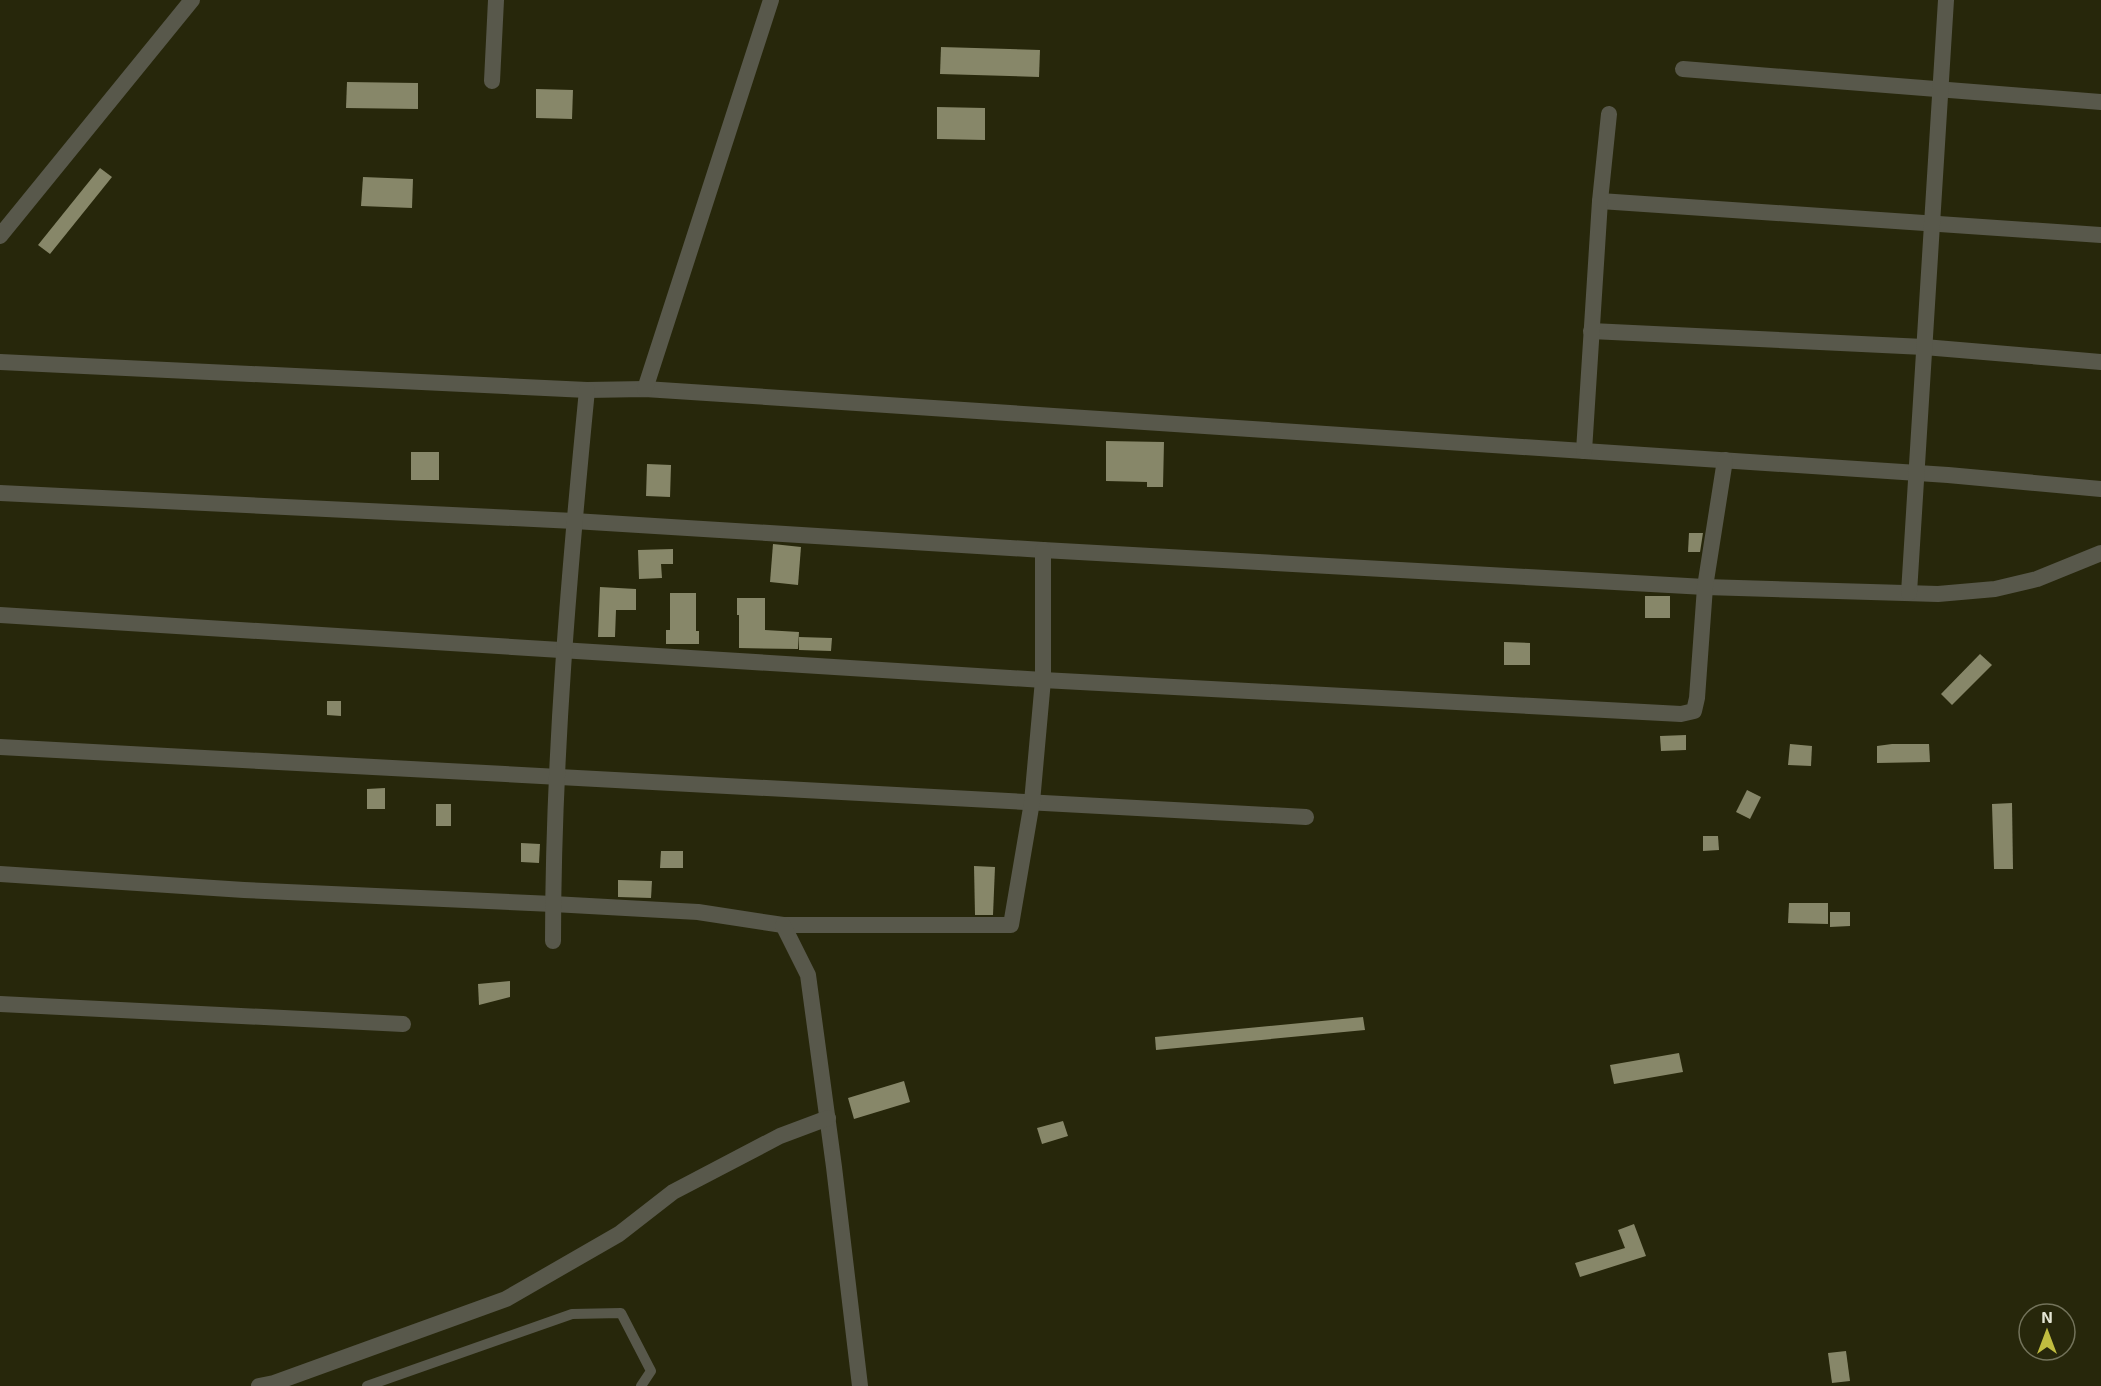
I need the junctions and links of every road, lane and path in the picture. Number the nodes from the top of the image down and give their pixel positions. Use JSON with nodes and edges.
{"nodes":[{"id":1,"x":192,"y":0,"type":"edge"},
{"id":2,"x":496,"y":0,"type":"edge"},
{"id":3,"x":771,"y":0,"type":"edge"},
{"id":4,"x":1946,"y":0,"type":"edge"},
{"id":5,"x":1683,"y":69,"type":"dead end"},
{"id":6,"x":492,"y":81,"type":"dead end"},
{"id":7,"x":1940,"y":90,"type":"junction"},
{"id":8,"x":2101,"y":102,"type":"edge"},
{"id":9,"x":1609,"y":114,"type":"dead end"},
{"id":10,"x":1600,"y":201,"type":"junction"},
{"id":11,"x":1932,"y":223,"type":"junction"},
{"id":12,"x":2101,"y":235,"type":"edge"},
{"id":13,"x":0,"y":236,"type":"edge"},
{"id":14,"x":1591,"y":331,"type":"junction"},
{"id":15,"x":1924,"y":347,"type":"junction"},
{"id":16,"x":0,"y":362,"type":"edge"},
{"id":17,"x":2101,"y":362,"type":"edge"},
{"id":18,"x":645,"y":389,"type":"junction"},
{"id":19,"x":587,"y":390,"type":"junction"},
{"id":20,"x":1584,"y":451,"type":"junction"},
{"id":21,"x":1725,"y":460,"type":"junction"},
{"id":22,"x":1916,"y":473,"type":"junction"},
{"id":23,"x":2101,"y":489,"type":"edge"},
{"id":24,"x":0,"y":493,"type":"edge"},
{"id":25,"x":574,"y":521,"type":"junction"},
{"id":26,"x":1043,"y":550,"type":"junction"},
{"id":27,"x":2101,"y":553,"type":"edge"},
{"id":28,"x":1705,"y":586,"type":"junction"},
{"id":29,"x":1909,"y":593,"type":"junction"},
{"id":30,"x":0,"y":615,"type":"edge"},
{"id":31,"x":565,"y":651,"type":"junction"},
{"id":32,"x":1044,"y":680,"type":"junction"},
{"id":33,"x":0,"y":747,"type":"edge"},
{"id":34,"x":558,"y":777,"type":"junction"},
{"id":35,"x":1032,"y":802,"type":"junction"},
{"id":36,"x":1306,"y":817,"type":"dead end"},
{"id":37,"x":0,"y":874,"type":"edge"},
{"id":38,"x":553,"y":904,"type":"junction"},
{"id":39,"x":783,"y":925,"type":"junction"},
{"id":40,"x":553,"y":941,"type":"dead end"},
{"id":41,"x":0,"y":1004,"type":"edge"},
{"id":42,"x":403,"y":1024,"type":"dead end"},
{"id":43,"x":828,"y":1118,"type":"junction"},
{"id":44,"x":259,"y":1386,"type":"edge"},
{"id":45,"x":367,"y":1386,"type":"edge"},
{"id":46,"x":641,"y":1386,"type":"edge"},
{"id":47,"x":860,"y":1386,"type":"edge"}],
"edges":[{"from":1,"to":13,"type":"street"},
{"from":2,"to":6,"type":"street"},
{"from":3,"to":18,"type":"street"},
{"from":4,"to":7,"type":"street"},
{"from":5,"to":7,"type":"street"},
{"from":7,"to":8,"type":"street"},
{"from":7,"to":11,"type":"street"},
{"from":9,"to":10,"type":"street"},
{"from":10,"to":11,"type":"street"},
{"from":10,"to":14,"type":"street"},
{"from":11,"to":12,"type":"street"},
{"from":11,"to":15,"type":"street"},
{"from":14,"to":15,"type":"street"},
{"from":14,"to":20,"type":"street"},
{"from":15,"to":17,"type":"street"},
{"from":15,"to":22,"type":"street"},
{"from":16,"to":19,"type":"street"},
{"from":18,"to":19,"type":"street"},
{"from":18,"to":20,"type":"street"},
{"from":19,"to":25,"type":"street"},
{"from":20,"to":21,"type":"street"},
{"from":21,"to":22,"type":"street"},
{"from":21,"to":28,"type":"street"},
{"from":22,"to":23,"type":"street"},
{"from":22,"to":29,"type":"street"},
{"from":24,"to":25,"type":"street"},
{"from":25,"to":26,"type":"street"},
{"from":25,"to":31,"type":"street"},
{"from":26,"to":28,"type":"street"},
{"from":26,"to":32,"type":"street"},
{"from":27,"to":29,"type":"street"},
{"from":28,"to":29,"type":"street"},
{"from":28,"to":32,"type":"street"},
{"from":30,"to":31,"type":"street"},
{"from":31,"to":32,"type":"street"},
{"from":31,"to":34,"type":"street"},
{"from":32,"to":35,"type":"street"},
{"from":33,"to":34,"type":"street"},
{"from":34,"to":35,"type":"street"},
{"from":34,"to":38,"type":"street"},
{"from":35,"to":36,"type":"street"},
{"from":35,"to":39,"type":"street"},
{"from":37,"to":38,"type":"street"},
{"from":38,"to":39,"type":"street"},
{"from":38,"to":40,"type":"street"},
{"from":39,"to":43,"type":"street"},
{"from":41,"to":42,"type":"street"},
{"from":43,"to":44,"type":"street"},
{"from":43,"to":47,"type":"street"},
{"from":45,"to":46,"type":"lane"}]}
